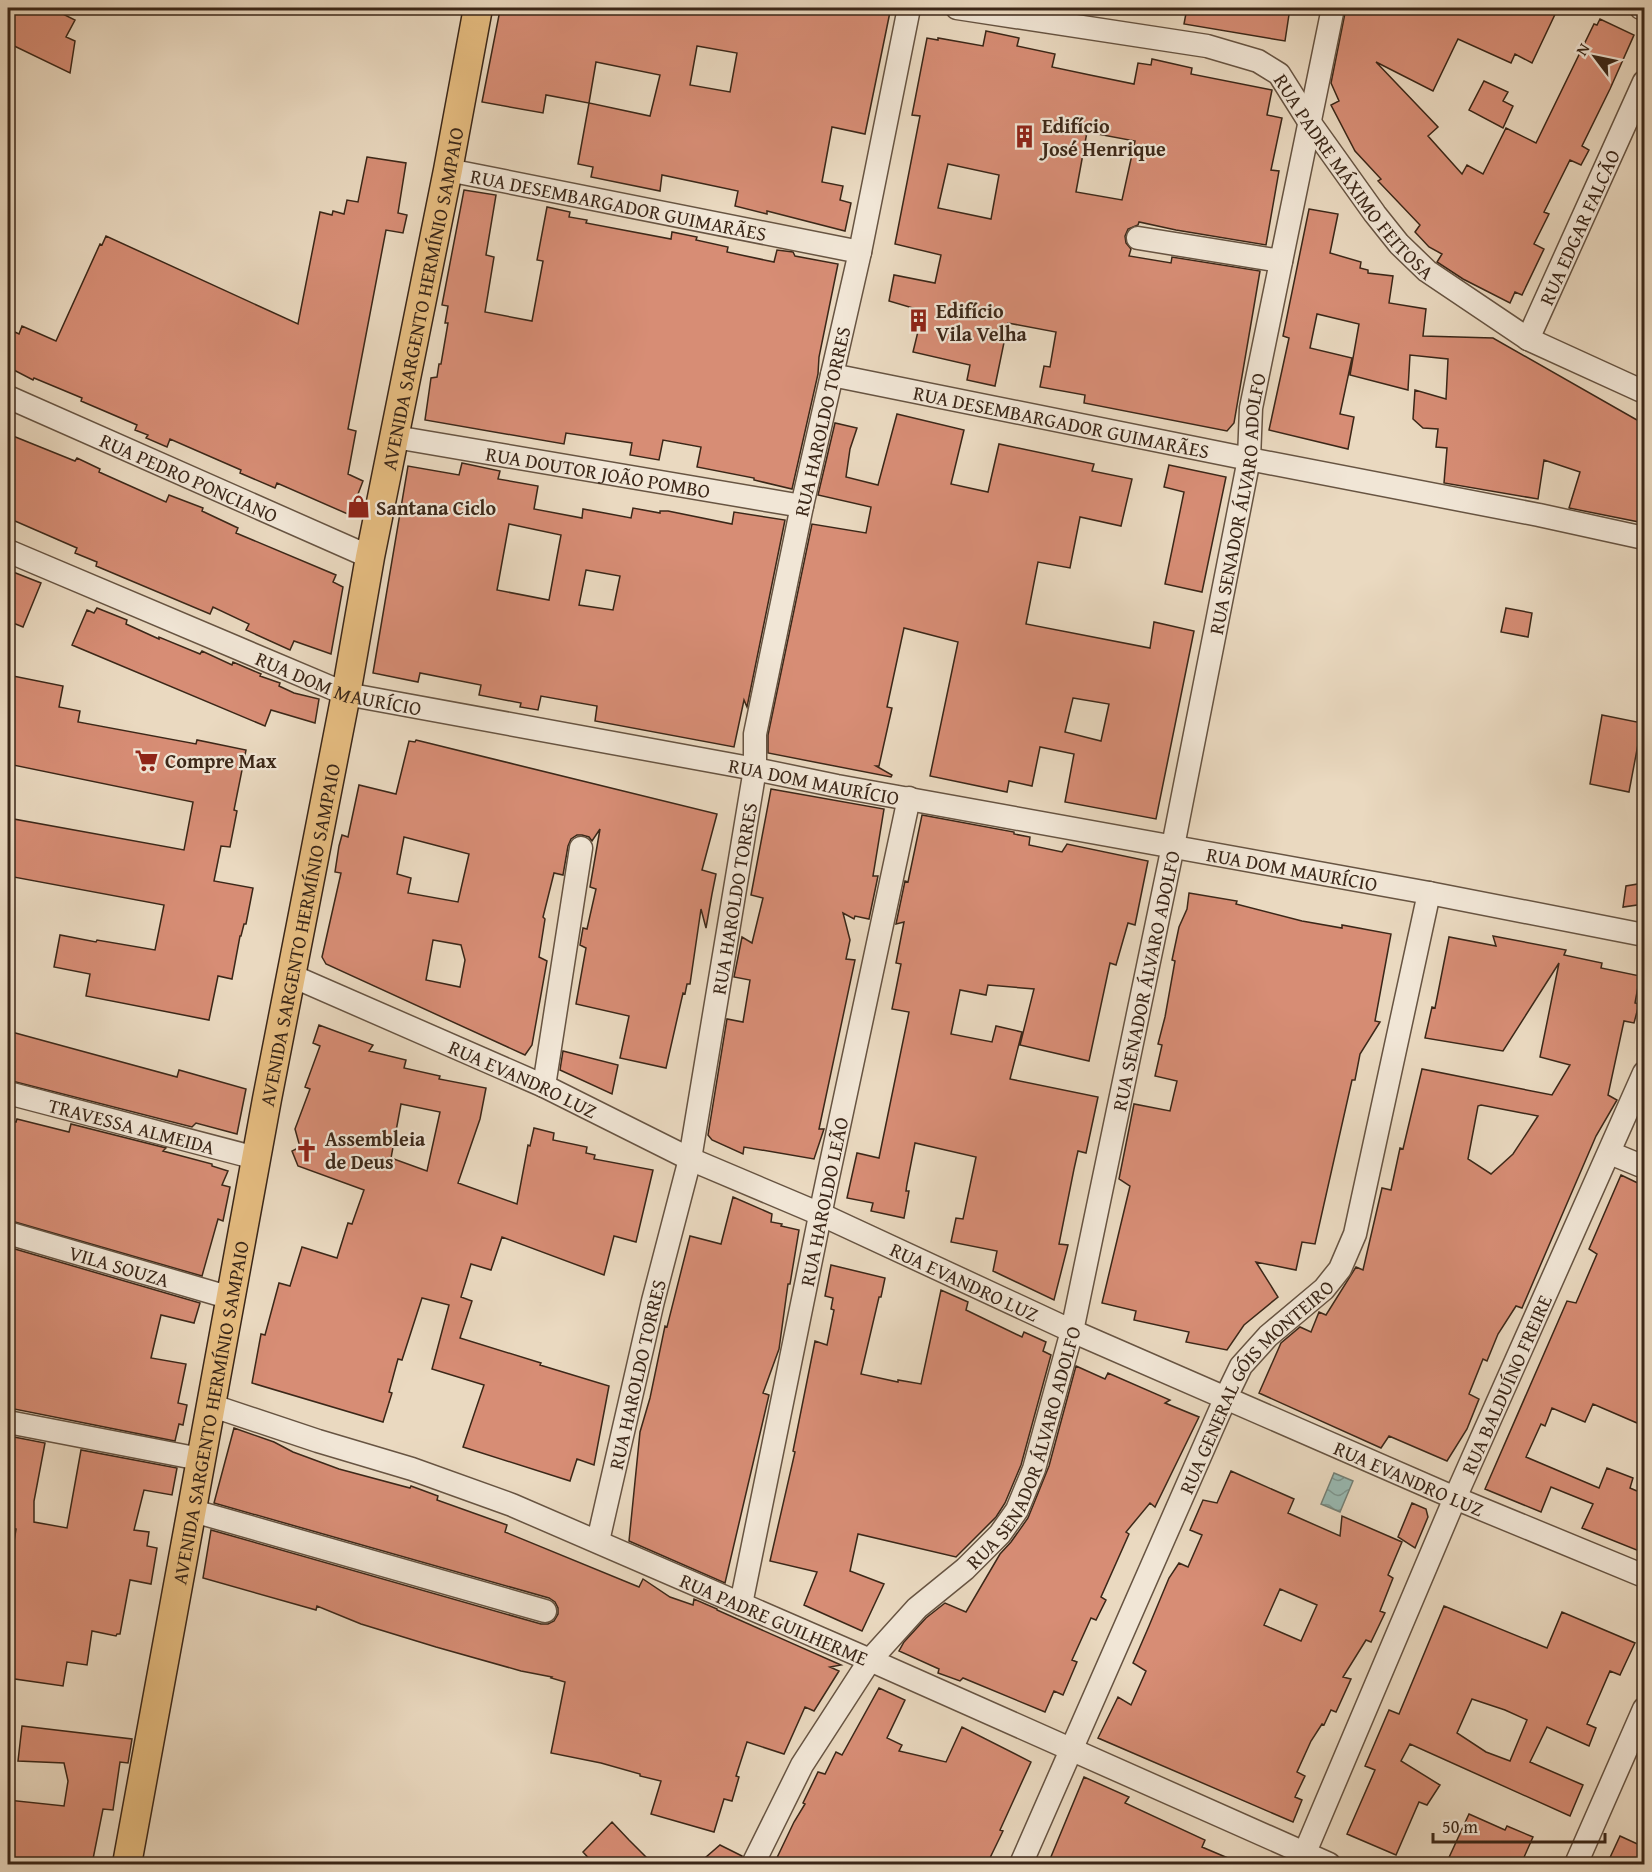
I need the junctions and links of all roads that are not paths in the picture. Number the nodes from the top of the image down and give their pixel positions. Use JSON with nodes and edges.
{"nodes":[{"id":1,"x":478,"y":8,"type":"edge"},
{"id":2,"x":909,"y":8,"type":"edge"},
{"id":3,"x":957,"y":8,"type":"edge"},
{"id":4,"x":1333,"y":8,"type":"edge"},
{"id":5,"x":1644,"y":82,"type":"edge"},
{"id":6,"x":1310,"y":123,"type":"junction"},
{"id":7,"x":448,"y":170,"type":"junction"},
{"id":8,"x":1138,"y":238,"type":"dead end"},
{"id":9,"x":860,"y":252,"type":"junction"},
{"id":10,"x":1281,"y":261,"type":"junction"},
{"id":11,"x":1528,"y":339,"type":"junction"},
{"id":12,"x":832,"y":375,"type":"junction"},
{"id":13,"x":1644,"y":392,"type":"edge"},
{"id":14,"x":8,"y":397,"type":"edge"},
{"id":15,"x":395,"y":437,"type":"junction"},
{"id":16,"x":1248,"y":459,"type":"junction"},
{"id":17,"x":802,"y":506,"type":"junction"},
{"id":18,"x":1644,"y":538,"type":"edge"},
{"id":19,"x":8,"y":551,"type":"edge"},
{"id":20,"x":370,"y":557,"type":"junction"},
{"id":21,"x":346,"y":694,"type":"junction"},
{"id":22,"x":755,"y":769,"type":"junction"},
{"id":23,"x":909,"y":798,"type":"junction"},
{"id":24,"x":1173,"y":846,"type":"junction"},
{"id":25,"x":581,"y":848,"type":"dead end"},
{"id":26,"x":1429,"y":893,"type":"junction"},
{"id":27,"x":1644,"y":935,"type":"edge"},
{"id":28,"x":291,"y":975,"type":"junction"},
{"id":29,"x":1644,"y":1072,"type":"edge"},
{"id":30,"x":544,"y":1086,"type":"junction"},
{"id":31,"x":8,"y":1093,"type":"edge"},
{"id":32,"x":1610,"y":1153,"type":"junction"},
{"id":33,"x":256,"y":1158,"type":"junction"},
{"id":34,"x":690,"y":1159,"type":"junction"},
{"id":35,"x":1644,"y":1167,"type":"edge"},
{"id":36,"x":820,"y":1214,"type":"junction"},
{"id":37,"x":8,"y":1233,"type":"edge"},
{"id":38,"x":231,"y":1298,"type":"junction"},
{"id":39,"x":1072,"y":1331,"type":"junction"},
{"id":40,"x":1226,"y":1397,"type":"junction"},
{"id":41,"x":210,"y":1405,"type":"junction"},
{"id":42,"x":8,"y":1422,"type":"edge"},
{"id":43,"x":200,"y":1459,"type":"junction"},
{"id":44,"x":1455,"y":1498,"type":"junction"},
{"id":45,"x":190,"y":1510,"type":"junction"},
{"id":46,"x":598,"y":1541,"type":"junction"},
{"id":47,"x":1644,"y":1576,"type":"edge"},
{"id":48,"x":741,"y":1604,"type":"junction"},
{"id":49,"x":545,"y":1611,"type":"dead end"},
{"id":50,"x":870,"y":1660,"type":"junction"},
{"id":51,"x":1644,"y":1709,"type":"edge"},
{"id":52,"x":1070,"y":1750,"type":"junction"},
{"id":53,"x":1302,"y":1859,"type":"edge"},
{"id":54,"x":127,"y":1864,"type":"edge"},
{"id":55,"x":753,"y":1864,"type":"edge"},
{"id":56,"x":1021,"y":1864,"type":"edge"},
{"id":57,"x":1329,"y":1864,"type":"edge"},
{"id":58,"x":1576,"y":1864,"type":"edge"}],
"edges":[{"from":1,"to":7,"type":"main road","name":"AVENIDA SARGENTO HERMÍNIO SAMPAIO"},
{"from":2,"to":9,"type":"street","name":"RUA HAROLDO TORRES"},
{"from":3,"to":6,"type":"street","name":"RUA PADRE MÁXIMO FEITOSA"},
{"from":4,"to":6,"type":"street","name":"RUA SENADOR ÁLVARO ADOLFO"},
{"from":5,"to":11,"type":"street","name":"RUA EDGAR FALCÃO"},
{"from":6,"to":10,"type":"street","name":"RUA SENADOR ÁLVARO ADOLFO"},
{"from":6,"to":11,"type":"street","name":"RUA PADRE MÁXIMO FEITOSA"},
{"from":7,"to":9,"type":"street","name":"RUA DESEMBARGADOR GUIMARÃES"},
{"from":7,"to":15,"type":"main road","name":"AVENIDA SARGENTO HERMÍNIO SAMPAIO"},
{"from":8,"to":10,"type":"street"},
{"from":9,"to":12,"type":"street","name":"RUA HAROLDO TORRES"},
{"from":10,"to":16,"type":"street","name":"RUA SENADOR ÁLVARO ADOLFO"},
{"from":11,"to":13,"type":"street","name":"RUA PADRE MÁXIMO FEITOSA"},
{"from":12,"to":16,"type":"street","name":"RUA DESEMBARGADOR GUIMARÃES"},
{"from":12,"to":17,"type":"street","name":"RUA HAROLDO TORRES"},
{"from":14,"to":20,"type":"street","name":"RUA PEDRO PONCIANO"},
{"from":15,"to":17,"type":"street","name":"RUA DOUTOR JOÃO POMBO"},
{"from":15,"to":20,"type":"main road","name":"AVENIDA SARGENTO HERMÍNIO SAMPAIO"},
{"from":16,"to":18,"type":"street","name":"RUA DESEMBARGADOR GUIMARÃES"},
{"from":16,"to":24,"type":"street","name":"RUA SENADOR ÁLVARO ADOLFO"},
{"from":17,"to":22,"type":"street","name":"RUA HAROLDO TORRES"},
{"from":19,"to":21,"type":"street","name":"RUA DOM MAURÍCIO"},
{"from":20,"to":21,"type":"main road","name":"AVENIDA SARGENTO HERMÍNIO SAMPAIO"},
{"from":21,"to":22,"type":"street","name":"RUA DOM MAURÍCIO"},
{"from":21,"to":28,"type":"main road","name":"AVENIDA SARGENTO HERMÍNIO SAMPAIO"},
{"from":22,"to":23,"type":"street","name":"RUA DOM MAURÍCIO"},
{"from":22,"to":34,"type":"street","name":"RUA HAROLDO TORRES"},
{"from":23,"to":24,"type":"street","name":"RUA DOM MAURÍCIO"},
{"from":23,"to":36,"type":"street","name":"RUA HAROLDO LEÃO"},
{"from":24,"to":26,"type":"street","name":"RUA DOM MAURÍCIO"},
{"from":24,"to":39,"type":"street","name":"RUA SENADOR ÁLVARO ADOLFO"},
{"from":25,"to":30,"type":"street"},
{"from":26,"to":27,"type":"street","name":"RUA DOM MAURÍCIO"},
{"from":26,"to":40,"type":"street","name":"RUA GENERAL GÓIS MONTEIRO"},
{"from":28,"to":30,"type":"street","name":"RUA EVANDRO LUZ"},
{"from":28,"to":33,"type":"main road","name":"AVENIDA SARGENTO HERMÍNIO SAMPAIO"},
{"from":29,"to":32,"type":"street","name":"RUA BALDUÍNO FREIRE"},
{"from":30,"to":34,"type":"street","name":"RUA EVANDRO LUZ"},
{"from":31,"to":33,"type":"street","name":"TRAVESSA ALMEIDA"},
{"from":32,"to":35,"type":"street"},
{"from":32,"to":44,"type":"street","name":"RUA BALDUÍNO FREIRE"},
{"from":33,"to":38,"type":"main road","name":"AVENIDA SARGENTO HERMÍNIO SAMPAIO"},
{"from":34,"to":36,"type":"street","name":"RUA EVANDRO LUZ"},
{"from":34,"to":46,"type":"street","name":"RUA HAROLDO TORRES"},
{"from":36,"to":39,"type":"street","name":"RUA EVANDRO LUZ"},
{"from":36,"to":48,"type":"street","name":"RUA HAROLDO LEÃO"},
{"from":37,"to":38,"type":"street","name":"VILA SOUZA"},
{"from":38,"to":41,"type":"main road","name":"AVENIDA SARGENTO HERMÍNIO SAMPAIO"},
{"from":39,"to":40,"type":"street","name":"RUA EVANDRO LUZ"},
{"from":39,"to":50,"type":"street","name":"RUA SENADOR ÁLVARO ADOLFO"},
{"from":40,"to":44,"type":"street","name":"RUA EVANDRO LUZ"},
{"from":40,"to":52,"type":"street","name":"RUA GENERAL GÓIS MONTEIRO"},
{"from":41,"to":43,"type":"main road","name":"AVENIDA SARGENTO HERMÍNIO SAMPAIO"},
{"from":41,"to":46,"type":"street","name":"RUA PADRE GUILHERME"},
{"from":42,"to":43,"type":"street"},
{"from":43,"to":45,"type":"main road","name":"AVENIDA SARGENTO HERMÍNIO SAMPAIO"},
{"from":44,"to":47,"type":"street","name":"RUA EVANDRO LUZ"},
{"from":44,"to":53,"type":"street","name":"RUA BALDUÍNO FREIRE"},
{"from":45,"to":49,"type":"street"},
{"from":45,"to":54,"type":"main road","name":"AVENIDA SARGENTO HERMÍNIO SAMPAIO"},
{"from":46,"to":48,"type":"street","name":"RUA PADRE GUILHERME"},
{"from":48,"to":50,"type":"street","name":"RUA PADRE GUILHERME"},
{"from":50,"to":52,"type":"street","name":"RUA PADRE GUILHERME"},
{"from":50,"to":55,"type":"street","name":"RUA SENADOR ÁLVARO ADOLFO"},
{"from":51,"to":58,"type":"street"},
{"from":52,"to":53,"type":"street","name":"RUA PADRE GUILHERME"},
{"from":52,"to":56,"type":"street","name":"RUA GENERAL GÓIS MONTEIRO"},
{"from":53,"to":57,"type":"street","name":"RUA PADRE GUILHERME"}]}
